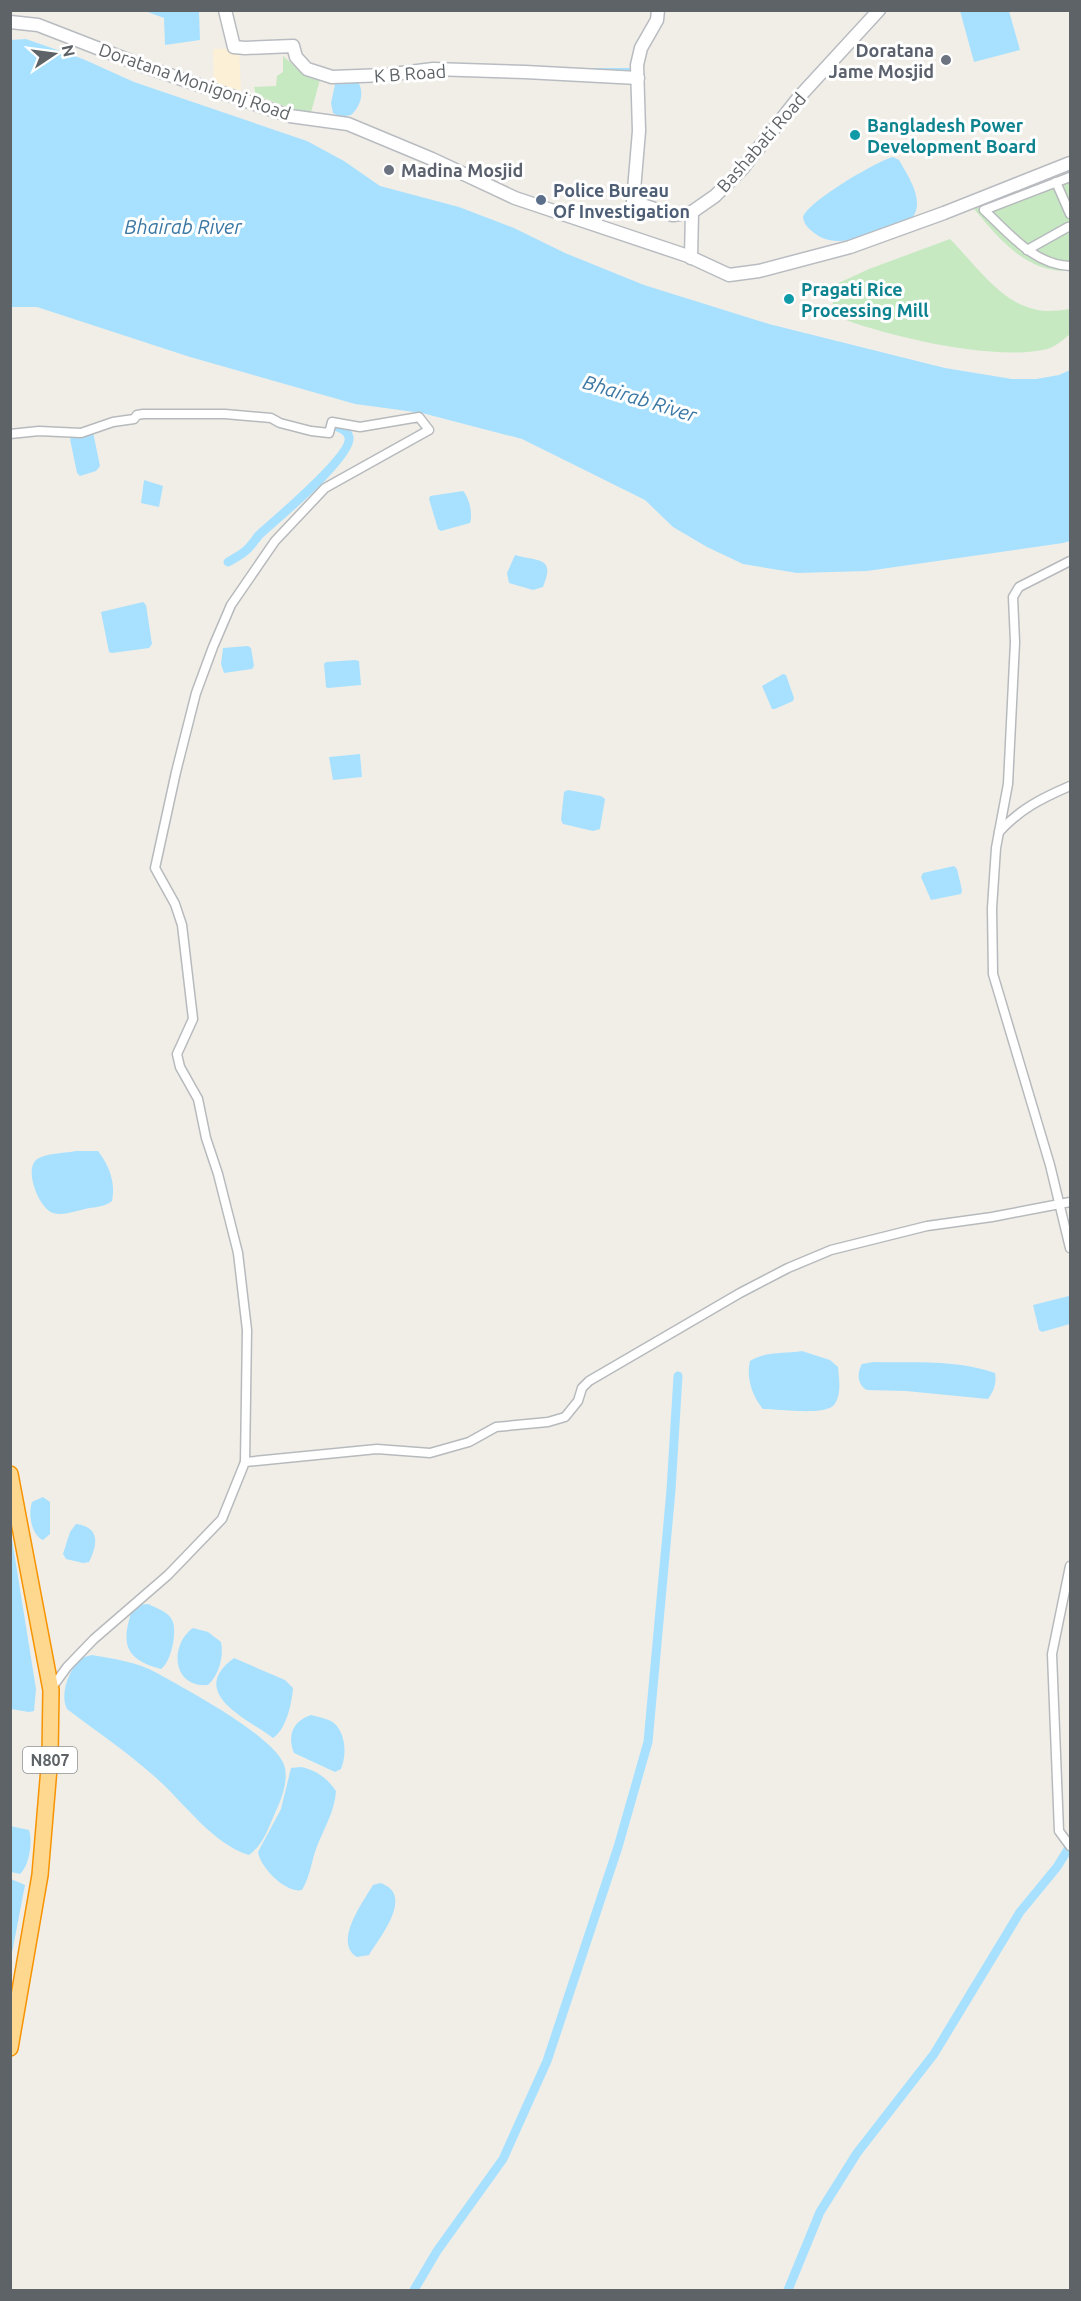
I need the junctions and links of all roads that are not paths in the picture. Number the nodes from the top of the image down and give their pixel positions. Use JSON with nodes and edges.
{"nodes":[{"id":1,"x":225,"y":10,"type":"edge"},
{"id":2,"x":658,"y":10,"type":"edge"},
{"id":3,"x":879,"y":10,"type":"edge"},
{"id":4,"x":10,"y":22,"type":"edge"},
{"id":5,"x":638,"y":78,"type":"junction"},
{"id":6,"x":1071,"y":162,"type":"edge"},
{"id":7,"x":1071,"y":177,"type":"edge"},
{"id":8,"x":1056,"y":182,"type":"junction"},
{"id":9,"x":692,"y":212,"type":"junction"},
{"id":10,"x":1070,"y":223,"type":"edge"},
{"id":11,"x":1027,"y":250,"type":"junction"},
{"id":12,"x":691,"y":258,"type":"junction"},
{"id":13,"x":1071,"y":266,"type":"edge"},
{"id":14,"x":10,"y":434,"type":"edge"},
{"id":15,"x":1071,"y":561,"type":"edge"},
{"id":16,"x":1071,"y":786,"type":"edge"},
{"id":17,"x":999,"y":832,"type":"junction"},
{"id":18,"x":1071,"y":1202,"type":"edge"},
{"id":19,"x":1058,"y":1204,"type":"junction"},
{"id":20,"x":1071,"y":1248,"type":"edge"},
{"id":21,"x":245,"y":1462,"type":"junction"},
{"id":22,"x":10,"y":1474,"type":"edge"},
{"id":23,"x":1071,"y":1566,"type":"edge"},
{"id":24,"x":51,"y":1690,"type":"junction"},
{"id":25,"x":1071,"y":1846,"type":"edge"},
{"id":26,"x":10,"y":2048,"type":"edge"}],
"edges":[{"from":1,"to":5,"type":"main road","name":"K B Road"},
{"from":2,"to":5,"type":"main road"},
{"from":3,"to":9,"type":"main road","name":"Bashabati Road"},
{"from":4,"to":12,"type":"main road","name":"Doratana Monigonj Road"},
{"from":5,"to":9,"type":"main road"},
{"from":6,"to":12,"type":"main road","name":"Doratana Monigonj Road"},
{"from":7,"to":8,"type":"street"},
{"from":8,"to":10,"type":"street"},
{"from":8,"to":11,"type":"street"},
{"from":9,"to":12,"type":"main road"},
{"from":10,"to":11,"type":"street"},
{"from":11,"to":13,"type":"street"},
{"from":14,"to":21,"type":"street"},
{"from":15,"to":17,"type":"street"},
{"from":16,"to":17,"type":"street"},
{"from":17,"to":19,"type":"street"},
{"from":18,"to":19,"type":"street"},
{"from":19,"to":20,"type":"street"},
{"from":19,"to":21,"type":"street"},
{"from":21,"to":24,"type":"street"},
{"from":22,"to":24,"type":"highway","number":"N807"},
{"from":23,"to":25,"type":"street"},
{"from":24,"to":26,"type":"highway","number":"N807"}]}
